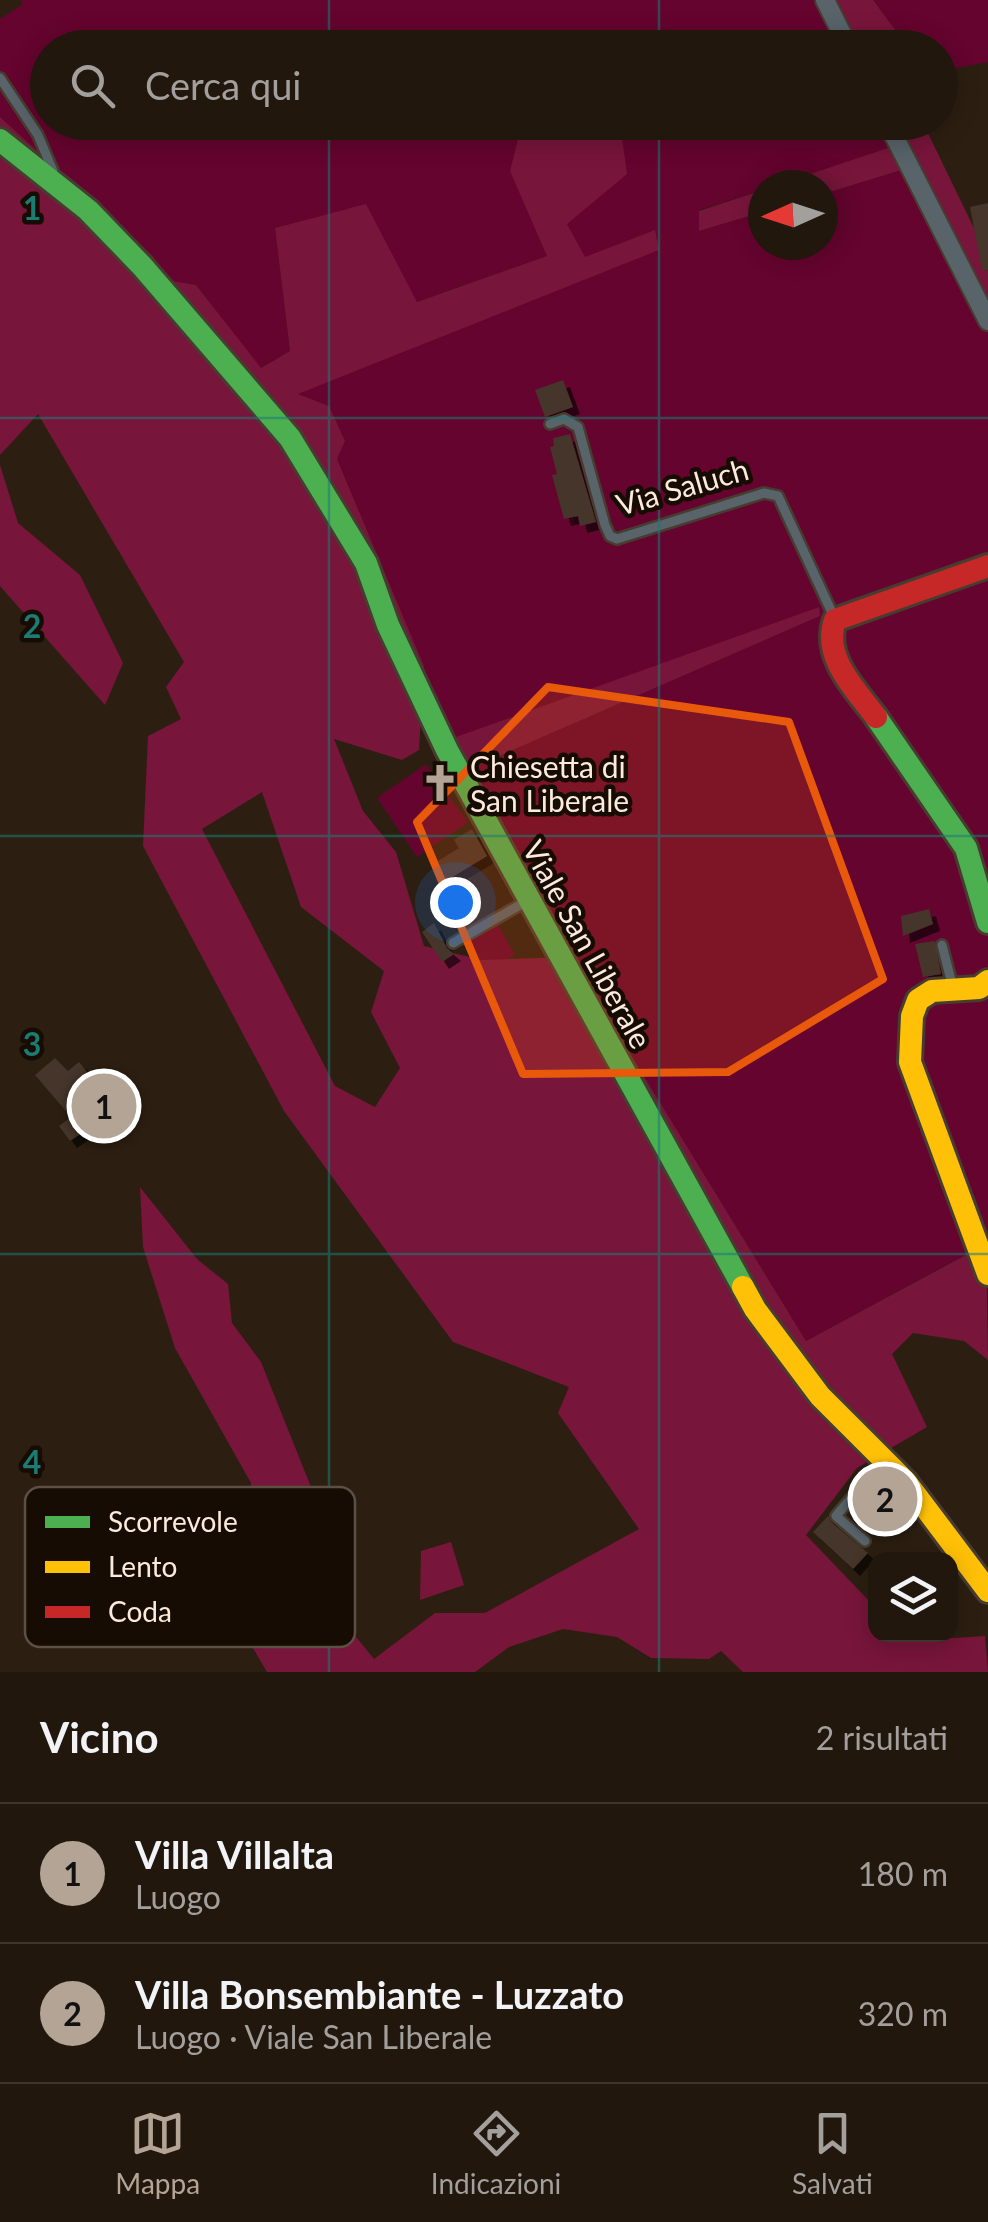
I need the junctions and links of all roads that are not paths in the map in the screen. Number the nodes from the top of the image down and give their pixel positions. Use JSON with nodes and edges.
{"nodes":[{"id":1,"x":825,"y":0,"type":"edge"},
{"id":2,"x":840,"y":30,"type":"edge"},
{"id":3,"x":0,"y":78,"type":"edge"},
{"id":4,"x":30,"y":123,"type":"edge"},
{"id":5,"x":0,"y":140,"type":"edge"},
{"id":6,"x":40,"y":140,"type":"edge"},
{"id":7,"x":896,"y":140,"type":"edge"},
{"id":8,"x":60,"y":187,"type":"junction"},
{"id":9,"x":988,"y":322,"type":"edge"},
{"id":10,"x":550,"y":424,"type":"dead end"},
{"id":11,"x":988,"y":566,"type":"edge"},
{"id":12,"x":835,"y":620,"type":"junction"},
{"id":13,"x":529,"y":900,"type":"junction"},
{"id":14,"x":988,"y":922,"type":"edge"},
{"id":15,"x":453,"y":943,"type":"dead end"},
{"id":16,"x":942,"y":946,"type":"dead end"},
{"id":17,"x":988,"y":981,"type":"edge"},
{"id":18,"x":954,"y":990,"type":"junction"},
{"id":19,"x":988,"y":1274,"type":"edge"},
{"id":20,"x":884,"y":1460,"type":"junction"},
{"id":21,"x":866,"y":1541,"type":"dead end"},
{"id":22,"x":988,"y":1591,"type":"edge"}],
"edges":[{"from":1,"to":2,"type":"street"},
{"from":3,"to":4,"type":"lane"},
{"from":5,"to":8,"type":"street","name":"Viale San Liberale"},
{"from":6,"to":8,"type":"lane"},
{"from":7,"to":9,"type":"street"},
{"from":8,"to":13,"type":"street","name":"Viale San Liberale"},
{"from":10,"to":12,"type":"lane","name":"Via Saluch"},
{"from":11,"to":12,"type":"street"},
{"from":12,"to":14,"type":"street","name":"Via Saluch"},
{"from":13,"to":15,"type":"lane"},
{"from":13,"to":20,"type":"street","name":"Viale San Liberale"},
{"from":16,"to":18,"type":"lane"},
{"from":17,"to":18,"type":"street"},
{"from":18,"to":19,"type":"street"},
{"from":20,"to":21,"type":"lane"},
{"from":20,"to":22,"type":"street","name":"Viale San Liberale"}]}
